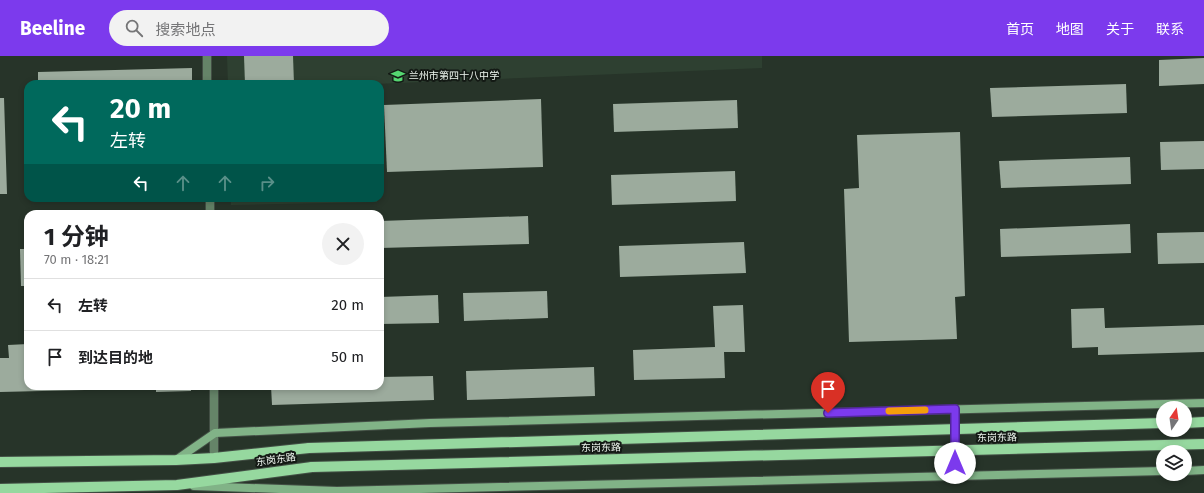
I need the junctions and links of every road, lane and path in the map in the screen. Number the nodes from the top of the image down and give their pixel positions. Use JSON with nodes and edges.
{"nodes":[{"id":1,"x":206,"y":56,"type":"edge"},
{"id":2,"x":207,"y":80,"type":"edge"},
{"id":3,"x":214,"y":390,"type":"edge"},
{"id":4,"x":1204,"y":403,"type":"edge"},
{"id":5,"x":955,"y":409,"type":"junction"},
{"id":6,"x":1204,"y":422,"type":"edge"},
{"id":7,"x":1156,"y":423,"type":"edge"},
{"id":8,"x":1192,"y":423,"type":"edge"},
{"id":9,"x":215,"y":434,"type":"junction"},
{"id":10,"x":1204,"y":444,"type":"edge"},
{"id":11,"x":214,"y":458,"type":"junction"},
{"id":12,"x":176,"y":460,"type":"junction"},
{"id":13,"x":0,"y":462,"type":"edge"},
{"id":14,"x":1204,"y":470,"type":"edge"},
{"id":15,"x":1156,"y":471,"type":"edge"},
{"id":16,"x":1192,"y":471,"type":"edge"},
{"id":17,"x":955,"y":476,"type":"junction"},
{"id":18,"x":177,"y":485,"type":"junction"},
{"id":19,"x":0,"y":489,"type":"edge"}],
"edges":[{"from":1,"to":2,"type":"street"},
{"from":3,"to":9,"type":"street"},
{"from":4,"to":5,"type":"street"},
{"from":5,"to":9,"type":"street"},
{"from":5,"to":17,"type":"street"},
{"from":6,"to":8,"type":"main road"},
{"from":7,"to":11,"type":"main road","name":"东岗东路","bridge":true},
{"from":9,"to":11,"type":"street"},
{"from":9,"to":12,"type":"street"},
{"from":10,"to":18,"type":"main road","name":"东岗东路","bridge":true},
{"from":11,"to":12,"type":"main road","name":"东岗东路"},
{"from":12,"to":13,"type":"main road","name":"东岗东路"},
{"from":14,"to":16,"type":"street"},
{"from":15,"to":17,"type":"street"},
{"from":17,"to":18,"type":"street"},
{"from":18,"to":19,"type":"main road","name":"东岗东路"}]}
